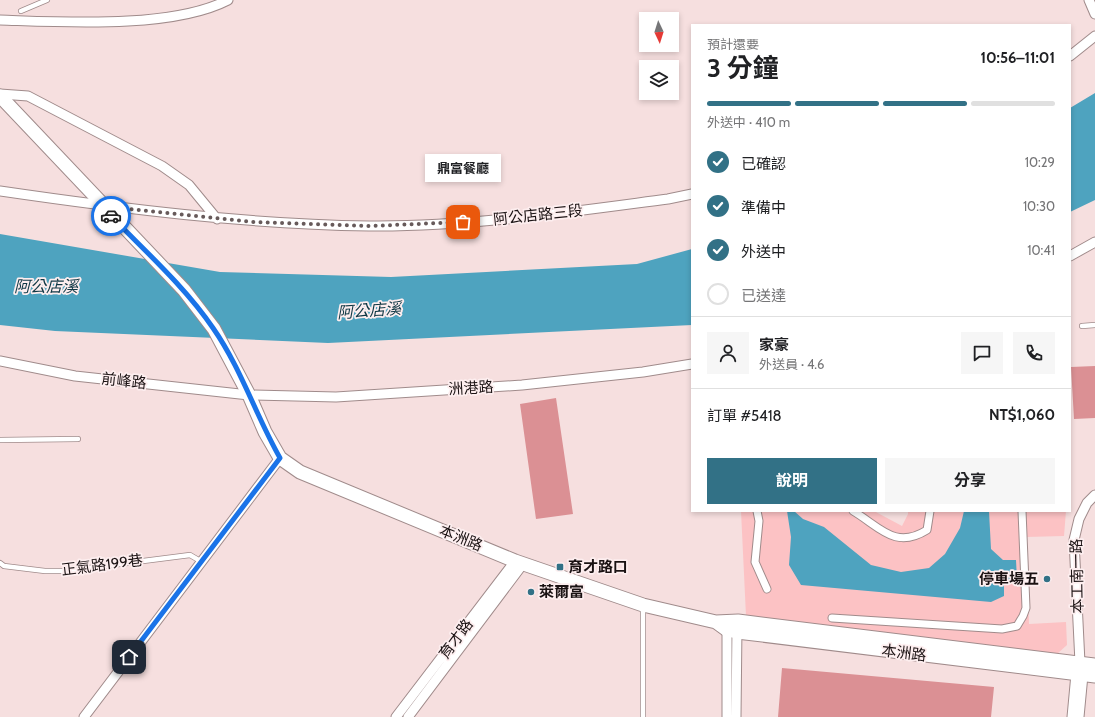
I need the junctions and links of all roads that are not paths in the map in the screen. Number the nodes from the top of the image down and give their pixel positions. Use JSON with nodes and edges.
{"nodes":[{"id":1,"x":47,"y":0,"type":"edge"},
{"id":2,"x":228,"y":0,"type":"edge"},
{"id":3,"x":1089,"y":0,"type":"edge"},
{"id":4,"x":21,"y":11,"type":"dead end"},
{"id":5,"x":1095,"y":14,"type":"edge"},
{"id":6,"x":0,"y":20,"type":"edge"},
{"id":7,"x":1095,"y":36,"type":"edge"},
{"id":8,"x":1071,"y":55,"type":"edge"},
{"id":9,"x":0,"y":95,"type":"edge"},
{"id":10,"x":0,"y":190,"type":"edge"},
{"id":11,"x":691,"y":194,"type":"edge"},
{"id":12,"x":102,"y":206,"type":"junction"},
{"id":13,"x":217,"y":219,"type":"junction"},
{"id":14,"x":1095,"y":242,"type":"edge"},
{"id":15,"x":1071,"y":255,"type":"edge"},
{"id":16,"x":1095,"y":325,"type":"edge"},
{"id":17,"x":1082,"y":326,"type":"dead end"},
{"id":18,"x":0,"y":362,"type":"edge"},
{"id":19,"x":691,"y":364,"type":"edge"},
{"id":20,"x":249,"y":395,"type":"junction"},
{"id":21,"x":78,"y":439,"type":"dead end"},
{"id":22,"x":0,"y":440,"type":"edge"},
{"id":23,"x":280,"y":458,"type":"junction"},
{"id":24,"x":1095,"y":495,"type":"edge"},
{"id":25,"x":757,"y":512,"type":"edge"},
{"id":26,"x":854,"y":512,"type":"edge"},
{"id":27,"x":930,"y":512,"type":"edge"},
{"id":28,"x":1022,"y":512,"type":"edge"},
{"id":29,"x":203,"y":562,"type":"junction"},
{"id":30,"x":519,"y":562,"type":"junction"},
{"id":31,"x":0,"y":563,"type":"edge"},
{"id":32,"x":767,"y":589,"type":"dead end"},
{"id":33,"x":643,"y":605,"type":"junction"},
{"id":34,"x":832,"y":618,"type":"dead end"},
{"id":35,"x":729,"y":625,"type":"junction"},
{"id":36,"x":1095,"y":665,"type":"edge"},
{"id":37,"x":1083,"y":672,"type":"edge"},
{"id":38,"x":84,"y":717,"type":"edge"},
{"id":39,"x":396,"y":717,"type":"edge"},
{"id":40,"x":408,"y":717,"type":"edge"},
{"id":41,"x":643,"y":717,"type":"edge"},
{"id":42,"x":727,"y":717,"type":"edge"},
{"id":43,"x":736,"y":717,"type":"edge"},
{"id":44,"x":1072,"y":717,"type":"edge"},
{"id":45,"x":1079,"y":717,"type":"edge"}],
"edges":[{"from":1,"to":4,"type":"lane"},
{"from":2,"to":6,"type":"street"},
{"from":3,"to":5,"type":"street"},
{"from":7,"to":8,"type":"street"},
{"from":9,"to":12,"type":"main road"},
{"from":9,"to":13,"type":"street"},
{"from":10,"to":12,"type":"street","name":"阿公店路三段"},
{"from":11,"to":13,"type":"street","name":"阿公店路三段"},
{"from":12,"to":13,"type":"street","name":"阿公店路三段"},
{"from":12,"to":20,"type":"main road","name":"本洲路"},
{"from":14,"to":15,"type":"street"},
{"from":16,"to":17,"type":"lane"},
{"from":18,"to":20,"type":"street","name":"前峰路"},
{"from":19,"to":20,"type":"street","name":"洲港路"},
{"from":20,"to":23,"type":"main road","name":"本洲路"},
{"from":21,"to":22,"type":"lane"},
{"from":23,"to":29,"type":"street"},
{"from":23,"to":30,"type":"main road","name":"本洲路"},
{"from":24,"to":37,"type":"street","name":"本工南一路"},
{"from":25,"to":32,"type":"street"},
{"from":26,"to":27,"type":"street"},
{"from":28,"to":34,"type":"street"},
{"from":29,"to":31,"type":"lane","name":"正氣路199巷"},
{"from":29,"to":38,"type":"street"},
{"from":30,"to":33,"type":"main road","name":"本洲路"},
{"from":30,"to":39,"type":"street","name":"育才路"},
{"from":30,"to":40,"type":"street","name":"育才路"},
{"from":33,"to":35,"type":"main road","name":"本洲路"},
{"from":33,"to":41,"type":"lane"},
{"from":35,"to":37,"type":"main road","name":"本洲路"},
{"from":35,"to":42,"type":"street"},
{"from":35,"to":43,"type":"street"},
{"from":36,"to":37,"type":"main road","name":"本洲路"},
{"from":37,"to":44,"type":"street"},
{"from":37,"to":45,"type":"street"}]}
